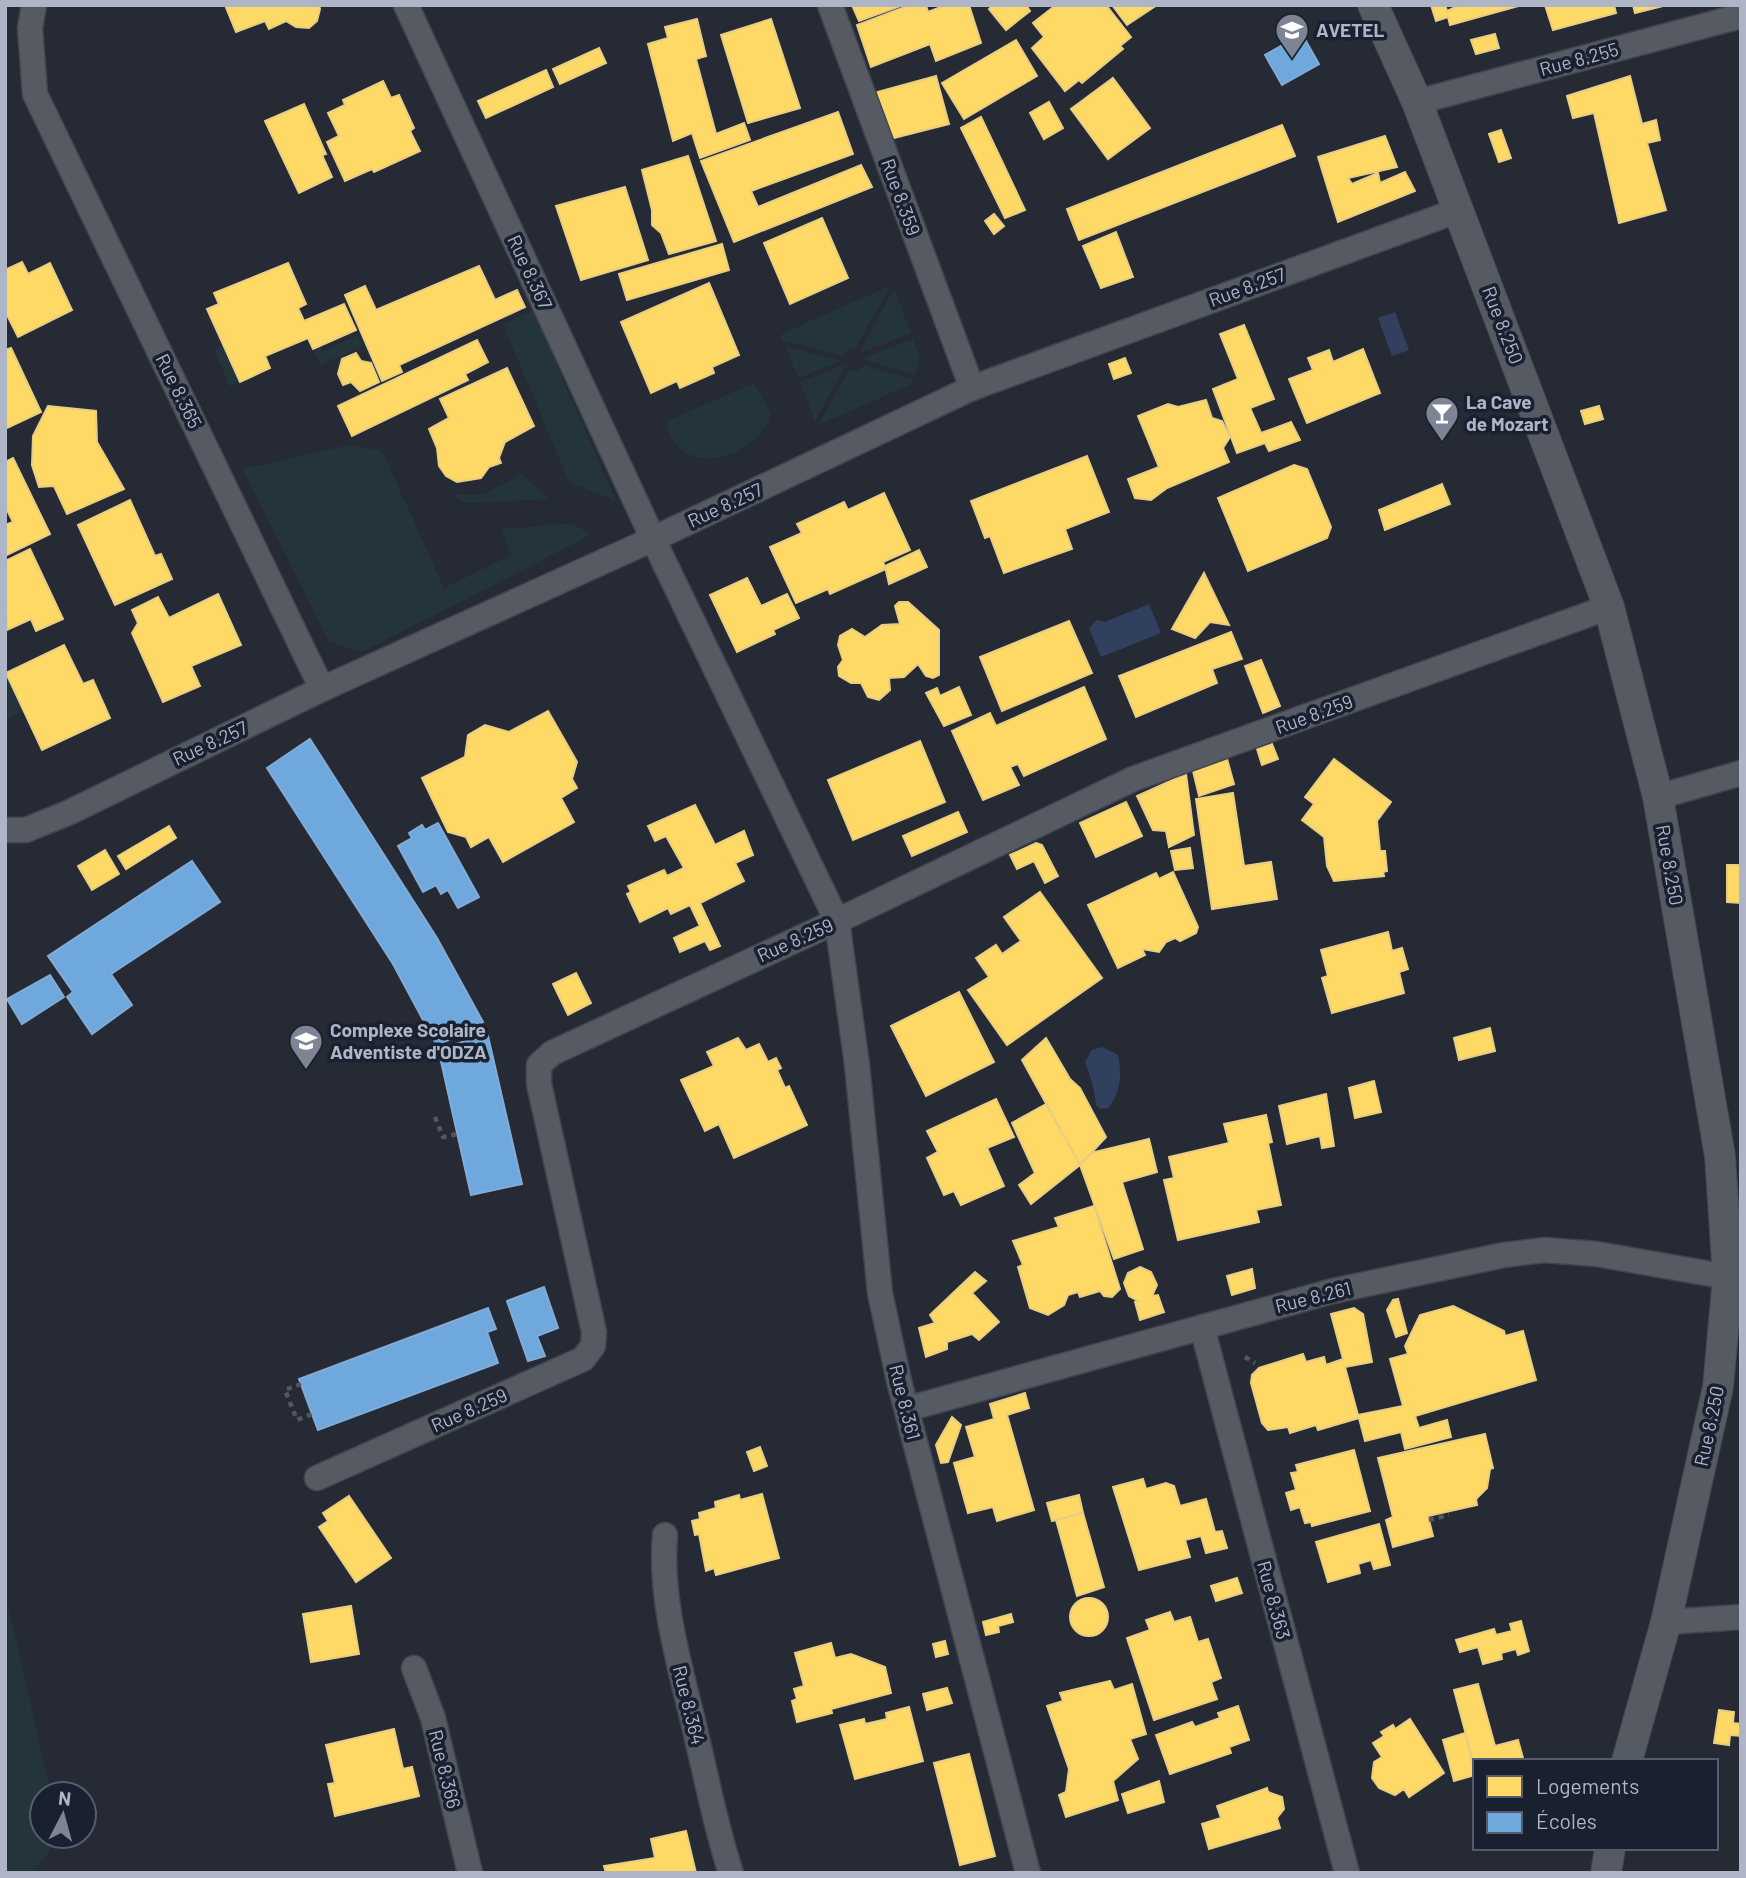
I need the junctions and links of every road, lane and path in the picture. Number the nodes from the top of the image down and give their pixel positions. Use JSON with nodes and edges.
{"nodes":[{"id":1,"x":34,"y":5,"type":"edge"},
{"id":2,"x":406,"y":5,"type":"edge"},
{"id":3,"x":830,"y":5,"type":"edge"},
{"id":4,"x":1373,"y":5,"type":"edge"},
{"id":5,"x":1741,"y":16,"type":"edge"},
{"id":6,"x":1417,"y":103,"type":"junction"},
{"id":7,"x":1459,"y":210,"type":"junction"},
{"id":8,"x":972,"y":388,"type":"junction"},
{"id":9,"x":653,"y":539,"type":"junction"},
{"id":10,"x":1609,"y":607,"type":"junction"},
{"id":11,"x":323,"y":689,"type":"junction"},
{"id":12,"x":1741,"y":773,"type":"edge"},
{"id":13,"x":1658,"y":797,"type":"junction"},
{"id":14,"x":5,"y":830,"type":"edge"},
{"id":15,"x":837,"y":921,"type":"junction"},
{"id":16,"x":435,"y":1117,"type":"dead end"},
{"id":17,"x":457,"y":1134,"type":"dead end"},
{"id":18,"x":1728,"y":1277,"type":"junction"},
{"id":19,"x":1202,"y":1327,"type":"junction"},
{"id":20,"x":1245,"y":1357,"type":"dead end"},
{"id":21,"x":1255,"y":1363,"type":"dead end"},
{"id":22,"x":301,"y":1384,"type":"dead end"},
{"id":23,"x":907,"y":1409,"type":"junction"},
{"id":24,"x":312,"y":1414,"type":"dead end"},
{"id":25,"x":317,"y":1478,"type":"dead end"},
{"id":26,"x":1449,"y":1515,"type":"dead end"},
{"id":27,"x":1429,"y":1520,"type":"dead end"},
{"id":28,"x":665,"y":1535,"type":"dead end"},
{"id":29,"x":1741,"y":1617,"type":"edge"},
{"id":30,"x":1666,"y":1622,"type":"junction"},
{"id":31,"x":414,"y":1668,"type":"dead end"},
{"id":32,"x":1628,"y":1759,"type":"edge"},
{"id":33,"x":1610,"y":1850,"type":"edge"},
{"id":34,"x":470,"y":1873,"type":"edge"},
{"id":35,"x":731,"y":1873,"type":"edge"},
{"id":36,"x":1028,"y":1873,"type":"edge"},
{"id":37,"x":1347,"y":1873,"type":"edge"},
{"id":38,"x":1606,"y":1873,"type":"edge"}],
"edges":[{"from":1,"to":11,"type":"street","name":"Rue 8.365"},
{"from":2,"to":9,"type":"street","name":"Rue 8.367"},
{"from":3,"to":8,"type":"street","name":"Rue 8.359"},
{"from":4,"to":6,"type":"street","name":"Rue 8.250"},
{"from":5,"to":6,"type":"street","name":"Rue 8.255"},
{"from":6,"to":7,"type":"street","name":"Rue 8.250"},
{"from":7,"to":8,"type":"street","name":"Rue 8.257"},
{"from":7,"to":10,"type":"street","name":"Rue 8.250"},
{"from":8,"to":9,"type":"street","name":"Rue 8.257"},
{"from":9,"to":11,"type":"street","name":"Rue 8.257"},
{"from":9,"to":15,"type":"street","name":"Rue 8.367"},
{"from":10,"to":13,"type":"street","name":"Rue 8.250"},
{"from":10,"to":15,"type":"street","name":"Rue 8.259"},
{"from":11,"to":14,"type":"street","name":"Rue 8.257"},
{"from":12,"to":13,"type":"street"},
{"from":13,"to":18,"type":"street","name":"Rue 8.250"},
{"from":15,"to":23,"type":"street","name":"Rue 8.361"},
{"from":15,"to":25,"type":"street","name":"Rue 8.259"},
{"from":16,"to":17,"type":"path"},
{"from":18,"to":19,"type":"street","name":"Rue 8.261"},
{"from":18,"to":30,"type":"street","name":"Rue 8.250"},
{"from":19,"to":23,"type":"street","name":"Rue 8.261"},
{"from":19,"to":37,"type":"street","name":"Rue 8.363"},
{"from":20,"to":21,"type":"path"},
{"from":22,"to":24,"type":"path"},
{"from":23,"to":36,"type":"street","name":"Rue 8.361"},
{"from":26,"to":27,"type":"path"},
{"from":28,"to":35,"type":"street","name":"Rue 8.364"},
{"from":29,"to":30,"type":"street"},
{"from":30,"to":32,"type":"street","name":"Rue 8.250"},
{"from":31,"to":34,"type":"street","name":"Rue 8.366"},
{"from":33,"to":38,"type":"street"}]}
